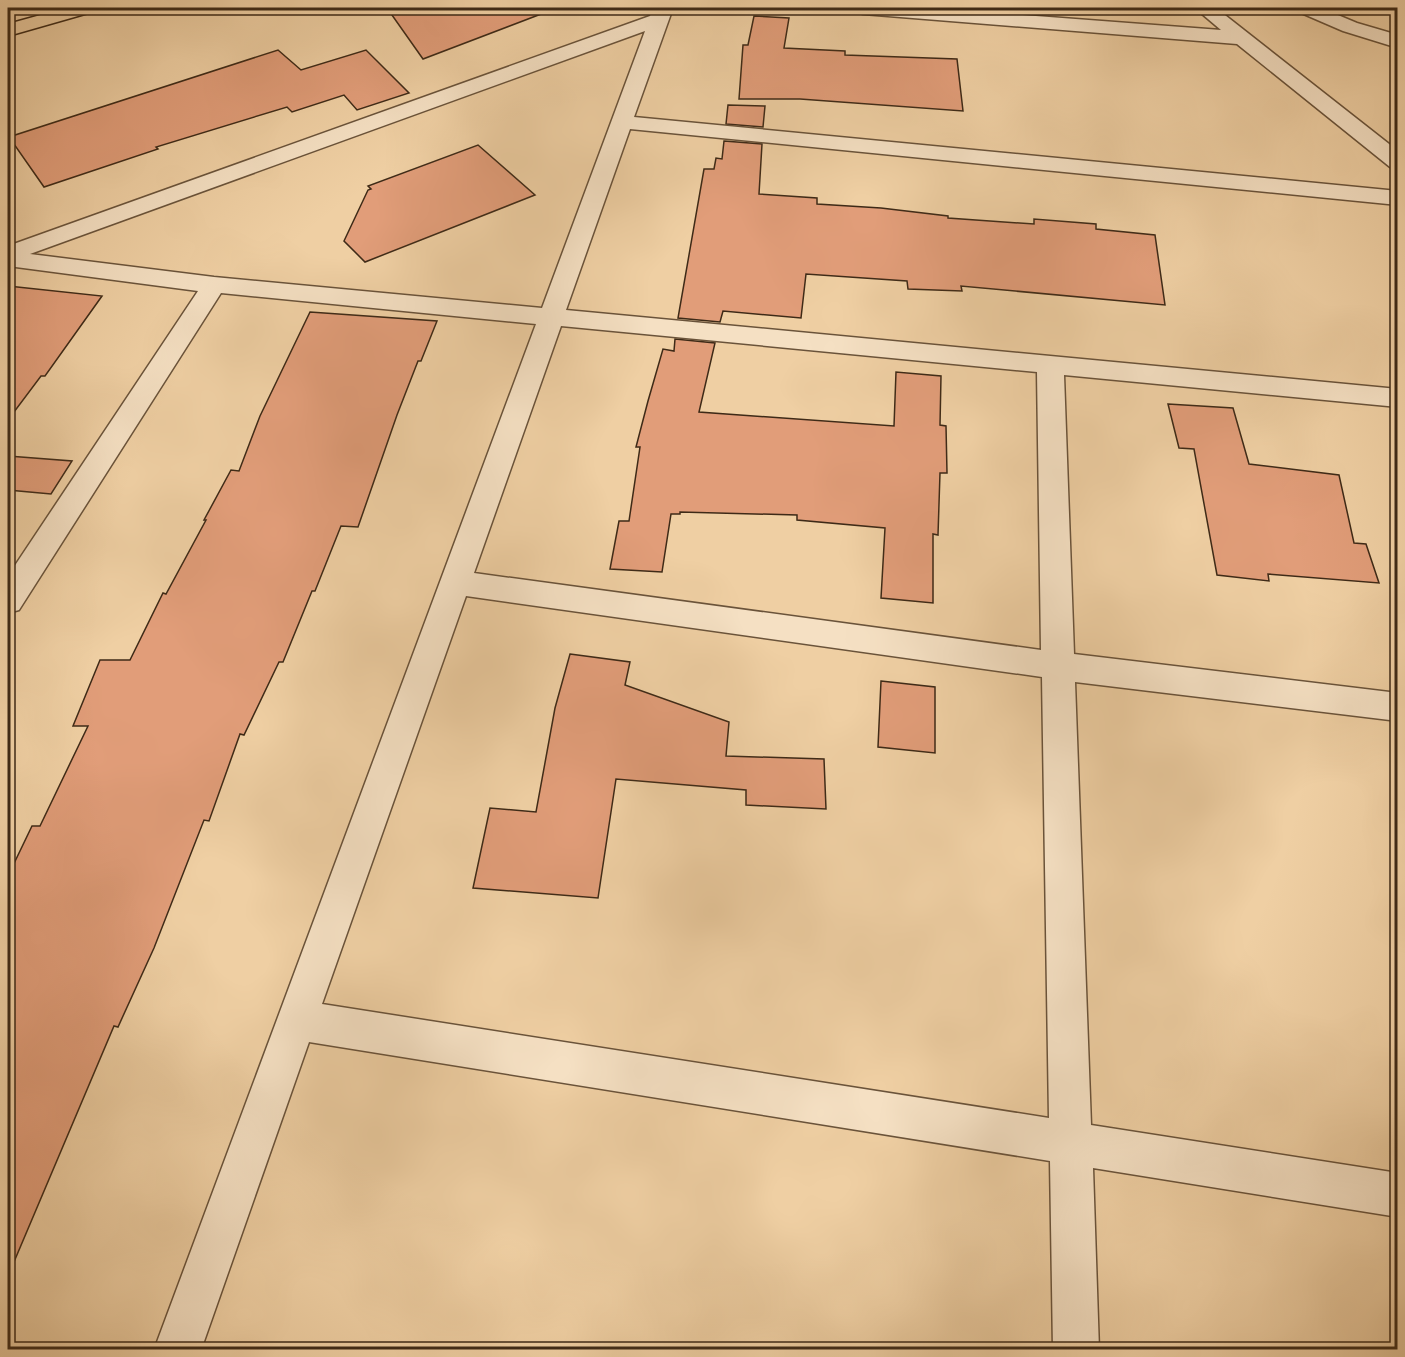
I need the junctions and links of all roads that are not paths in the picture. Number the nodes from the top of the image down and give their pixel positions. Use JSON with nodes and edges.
{"nodes":[{"id":1,"x":82,"y":8,"type":"edge"},
{"id":2,"x":863,"y":8,"type":"edge"},
{"id":3,"x":1205,"y":8,"type":"edge"},
{"id":4,"x":1306,"y":8,"type":"edge"},
{"id":5,"x":661,"y":14,"type":"edge"},
{"id":6,"x":8,"y":30,"type":"edge"},
{"id":7,"x":1242,"y":38,"type":"junction"},
{"id":8,"x":1398,"y":42,"type":"edge"},
{"id":9,"x":621,"y":122,"type":"junction"},
{"id":10,"x":1398,"y":162,"type":"edge"},
{"id":11,"x":1398,"y":198,"type":"edge"},
{"id":12,"x":8,"y":254,"type":"edge"},
{"id":13,"x":8,"y":259,"type":"edge"},
{"id":14,"x":214,"y":285,"type":"junction"},
{"id":15,"x":551,"y":317,"type":"junction"},
{"id":16,"x":1050,"y":365,"type":"junction"},
{"id":17,"x":1398,"y":398,"type":"edge"},
{"id":18,"x":455,"y":582,"type":"junction"},
{"id":19,"x":11,"y":590,"type":"edge"},
{"id":20,"x":1058,"y":666,"type":"junction"},
{"id":21,"x":1398,"y":707,"type":"edge"},
{"id":22,"x":296,"y":1020,"type":"junction"},
{"id":23,"x":1071,"y":1144,"type":"junction"},
{"id":24,"x":1398,"y":1195,"type":"edge"},
{"id":25,"x":177,"y":1350,"type":"edge"},
{"id":26,"x":1076,"y":1350,"type":"edge"}],
"edges":[{"from":1,"to":6,"type":"main road"},
{"from":2,"to":7,"type":"street"},
{"from":3,"to":7,"type":"street"},
{"from":4,"to":8,"type":"street"},
{"from":5,"to":9,"type":"street"},
{"from":5,"to":12,"type":"street"},
{"from":7,"to":10,"type":"street"},
{"from":9,"to":11,"type":"street"},
{"from":9,"to":15,"type":"street"},
{"from":13,"to":14,"type":"street"},
{"from":14,"to":15,"type":"street"},
{"from":14,"to":19,"type":"street"},
{"from":15,"to":16,"type":"street"},
{"from":15,"to":18,"type":"street"},
{"from":16,"to":17,"type":"street"},
{"from":16,"to":20,"type":"street"},
{"from":18,"to":20,"type":"street"},
{"from":18,"to":22,"type":"street"},
{"from":20,"to":21,"type":"street"},
{"from":20,"to":23,"type":"street"},
{"from":22,"to":23,"type":"street"},
{"from":22,"to":25,"type":"street"},
{"from":23,"to":24,"type":"street"},
{"from":23,"to":26,"type":"street"}]}
